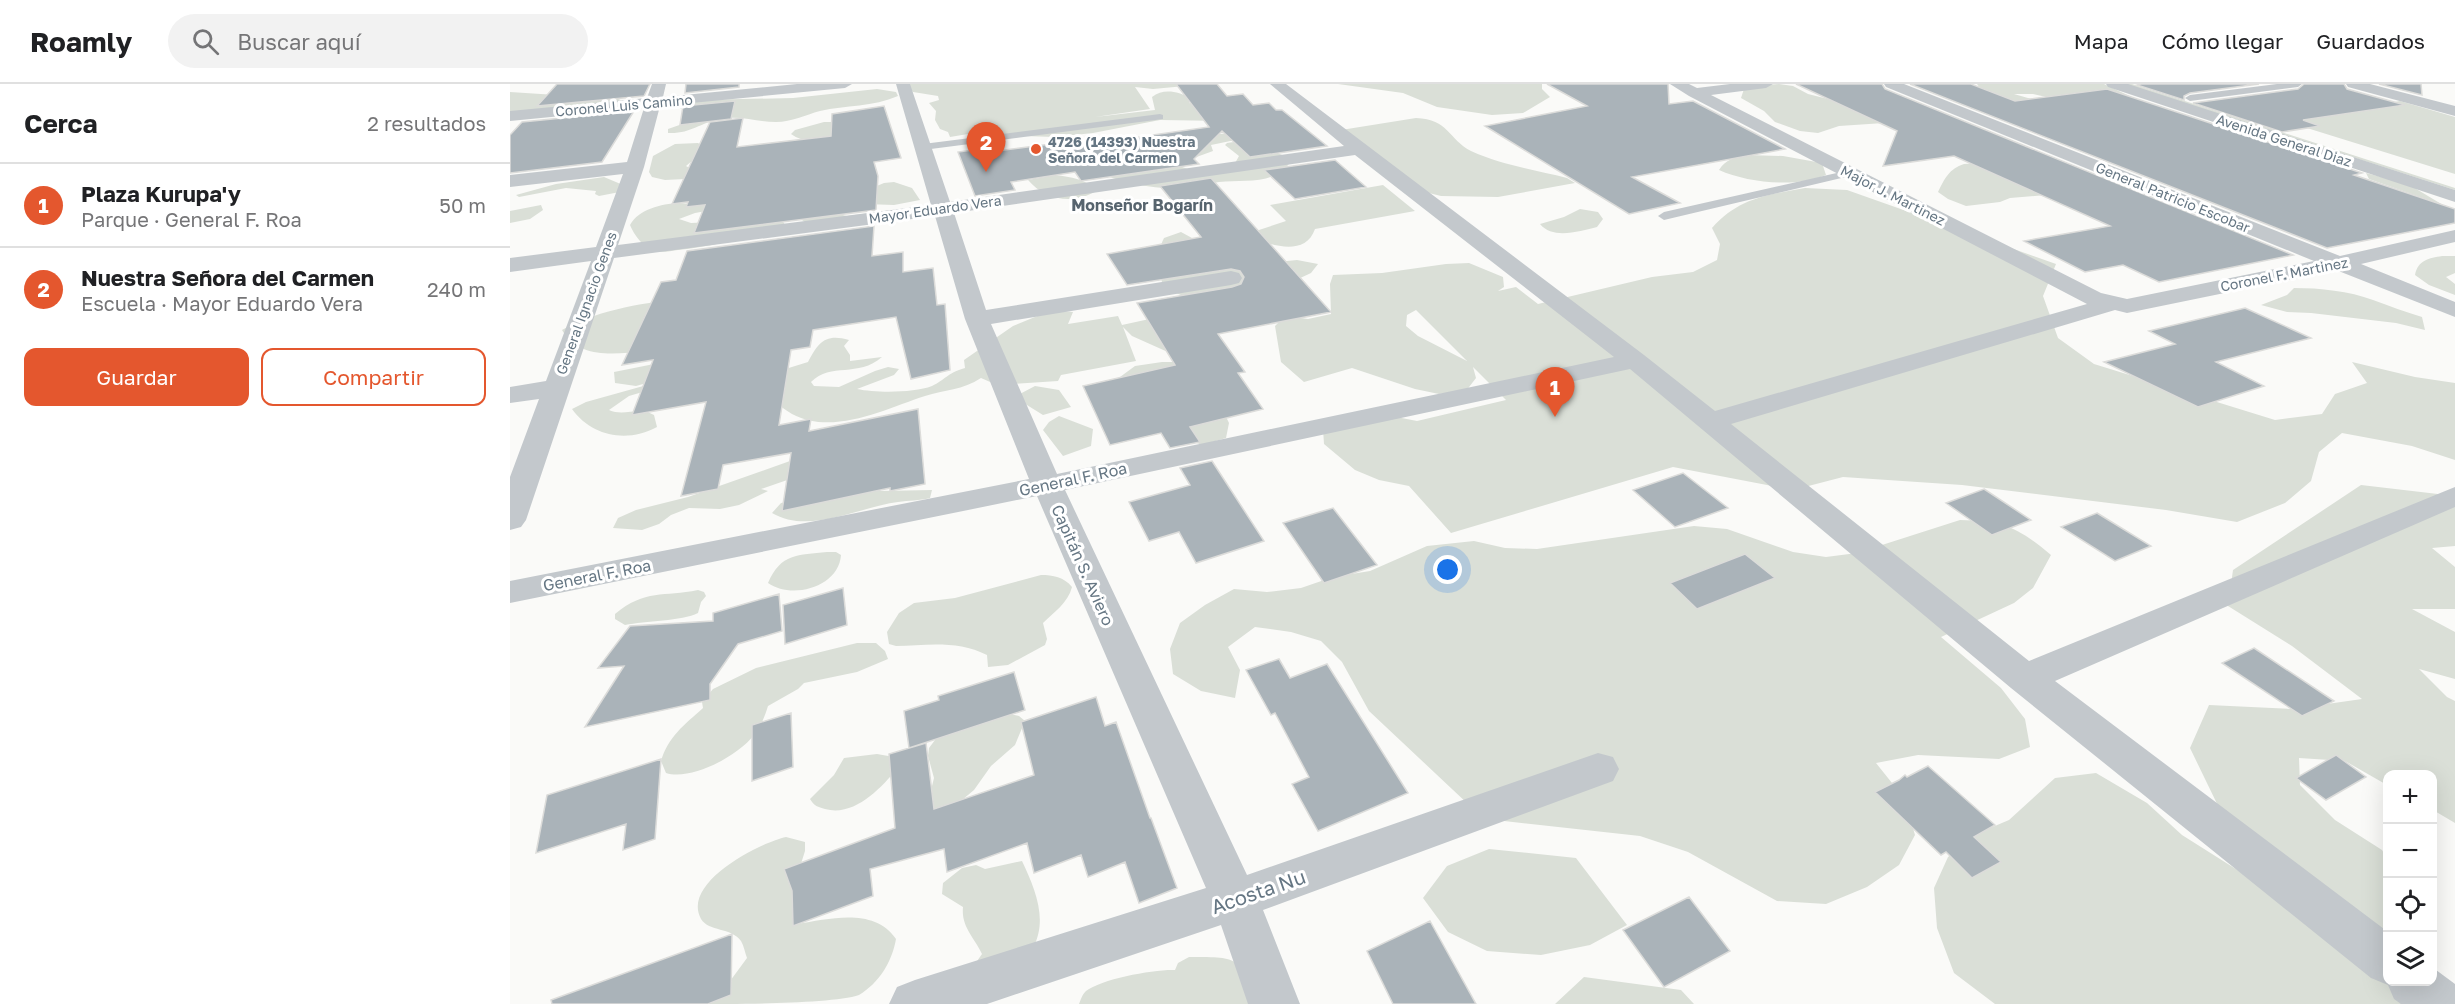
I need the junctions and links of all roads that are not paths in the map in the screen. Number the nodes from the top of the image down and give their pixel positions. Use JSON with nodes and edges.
{"nodes":[{"id":1,"x":845,"y":84,"type":"edge"},
{"id":2,"x":903,"y":84,"type":"edge"},
{"id":3,"x":1277,"y":84,"type":"edge"},
{"id":4,"x":1766,"y":84,"type":"edge"},
{"id":5,"x":1891,"y":84,"type":"edge"},
{"id":6,"x":2113,"y":84,"type":"edge"},
{"id":7,"x":2145,"y":84,"type":"edge"},
{"id":8,"x":2298,"y":84,"type":"edge"},
{"id":9,"x":2353,"y":84,"type":"edge"},
{"id":10,"x":1685,"y":88,"type":"edge"},
{"id":11,"x":656,"y":93,"type":"edge"},
{"id":12,"x":2190,"y":98,"type":"junction"},
{"id":13,"x":2455,"y":111,"type":"edge"},
{"id":14,"x":510,"y":116,"type":"edge"},
{"id":15,"x":1160,"y":117,"type":"dead end"},
{"id":16,"x":923,"y":147,"type":"junction"},
{"id":17,"x":1359,"y":149,"type":"junction"},
{"id":18,"x":635,"y":167,"type":"junction"},
{"id":19,"x":1850,"y":174,"type":"junction"},
{"id":20,"x":510,"y":181,"type":"edge"},
{"id":21,"x":2455,"y":182,"type":"edge"},
{"id":22,"x":2455,"y":196,"type":"edge"},
{"id":23,"x":943,"y":209,"type":"junction"},
{"id":24,"x":1664,"y":216,"type":"dead end"},
{"id":25,"x":2455,"y":236,"type":"edge"},
{"id":26,"x":604,"y":253,"type":"junction"},
{"id":27,"x":2339,"y":263,"type":"junction"},
{"id":28,"x":510,"y":265,"type":"edge"},
{"id":29,"x":1231,"y":278,"type":"dead end"},
{"id":30,"x":2111,"y":304,"type":"junction"},
{"id":31,"x":2455,"y":310,"type":"edge"},
{"id":32,"x":977,"y":319,"type":"junction"},
{"id":33,"x":1635,"y":360,"type":"junction"},
{"id":34,"x":556,"y":388,"type":"junction"},
{"id":35,"x":510,"y":395,"type":"edge"},
{"id":36,"x":1710,"y":421,"type":"junction"},
{"id":37,"x":1047,"y":485,"type":"junction"},
{"id":38,"x":2455,"y":496,"type":"edge"},
{"id":39,"x":510,"y":520,"type":"edge"},
{"id":40,"x":510,"y":592,"type":"edge"},
{"id":41,"x":2025,"y":678,"type":"junction"},
{"id":42,"x":1598,"y":769,"type":"dead end"},
{"id":43,"x":1235,"y":900,"type":"junction"},
{"id":44,"x":2383,"y":958,"type":"edge"},
{"id":45,"x":2418,"y":986,"type":"edge"},
{"id":46,"x":915,"y":1004,"type":"edge"},
{"id":47,"x":1274,"y":1004,"type":"edge"},
{"id":48,"x":2441,"y":1004,"type":"edge"}],
"edges":[{"from":1,"to":11,"type":"street","name":"Coronel Luis Camino"},
{"from":2,"to":16,"type":"street","name":"Capitán S. Aviero"},
{"from":3,"to":17,"type":"street"},
{"from":4,"to":10,"type":"street"},
{"from":5,"to":27,"type":"street","name":"General Patricio Escobar"},
{"from":6,"to":22,"type":"street","name":"Avenida General Diaz"},
{"from":7,"to":12,"type":"street","name":"Avenida General Diaz"},
{"from":8,"to":12,"type":"lane"},
{"from":9,"to":13,"type":"street"},
{"from":10,"to":19,"type":"street","name":"Major J. Martinez"},
{"from":11,"to":14,"type":"street","name":"Coronel Luis Camino"},
{"from":11,"to":18,"type":"street","name":"General Ignacio Genes"},
{"from":12,"to":21,"type":"street","name":"Avenida General Diaz"},
{"from":15,"to":16,"type":"lane"},
{"from":16,"to":23,"type":"street","name":"Capitán S. Aviero"},
{"from":17,"to":23,"type":"street","name":"Mayor Eduardo Vera"},
{"from":17,"to":33,"type":"street"},
{"from":18,"to":20,"type":"street"},
{"from":18,"to":26,"type":"street","name":"General Ignacio Genes"},
{"from":19,"to":24,"type":"lane"},
{"from":19,"to":30,"type":"street","name":"Major J. Martinez"},
{"from":23,"to":26,"type":"street","name":"Mayor Eduardo Vera"},
{"from":23,"to":32,"type":"street","name":"Capitán S. Aviero"},
{"from":25,"to":27,"type":"street","name":"Coronel F. Martinez"},
{"from":26,"to":28,"type":"street","name":"Mayor Eduardo Vera"},
{"from":26,"to":34,"type":"street","name":"General Ignacio Genes"},
{"from":27,"to":30,"type":"street","name":"Coronel F. Martinez"},
{"from":27,"to":31,"type":"street","name":"General Patricio Escobar"},
{"from":29,"to":32,"type":"street"},
{"from":30,"to":36,"type":"street"},
{"from":32,"to":37,"type":"street","name":"Capitán S. Aviero"},
{"from":33,"to":36,"type":"street"},
{"from":33,"to":37,"type":"street","name":"General F. Roa"},
{"from":34,"to":35,"type":"street"},
{"from":34,"to":39,"type":"street","name":"General Ignacio Genes"},
{"from":36,"to":41,"type":"street"},
{"from":37,"to":40,"type":"street","name":"General F. Roa"},
{"from":37,"to":43,"type":"street","name":"Capitán S. Aviero"},
{"from":38,"to":41,"type":"street"},
{"from":41,"to":44,"type":"street"},
{"from":42,"to":43,"type":"street","name":"Acosta Nu"},
{"from":43,"to":46,"type":"street","name":"Acosta Nu"},
{"from":43,"to":47,"type":"street","name":"Capitán S. Aviero"},
{"from":45,"to":48,"type":"street"}]}
